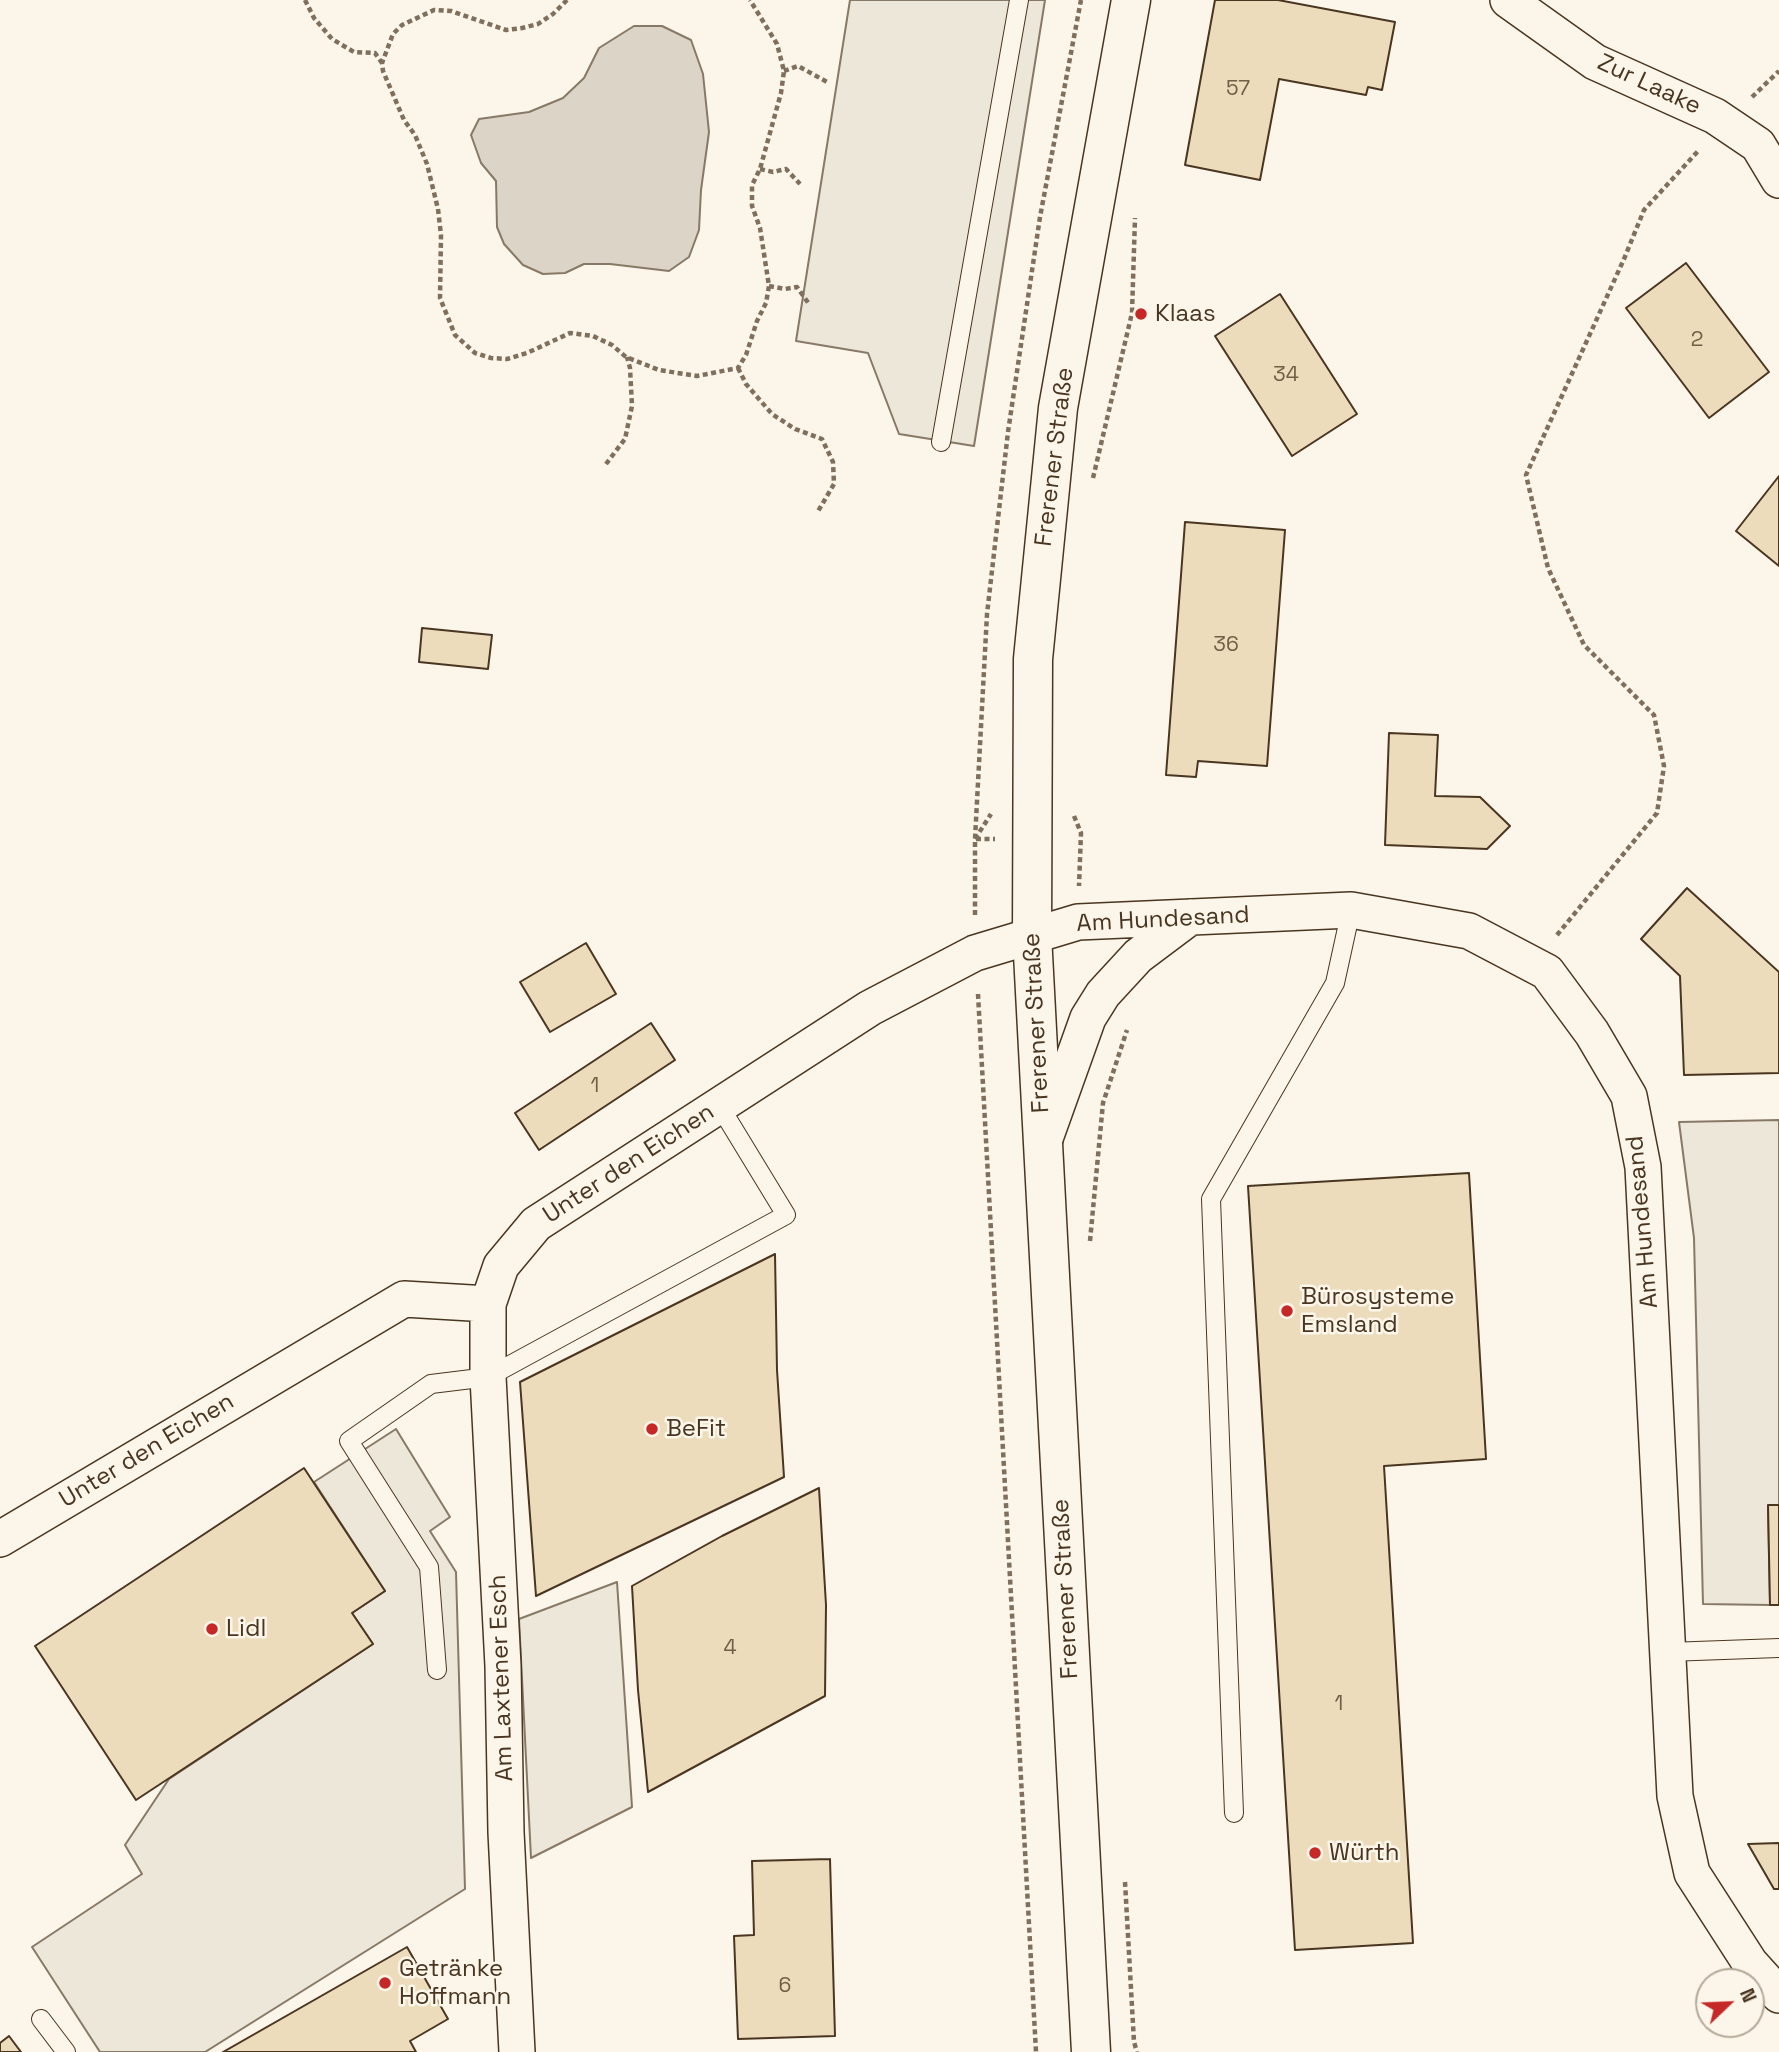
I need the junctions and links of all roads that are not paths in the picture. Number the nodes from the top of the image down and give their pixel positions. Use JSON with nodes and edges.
{"nodes":[{"id":1,"x":1019,"y":0,"type":"edge"},
{"id":2,"x":1131,"y":0,"type":"edge"},
{"id":3,"x":1508,"y":0,"type":"edge"},
{"id":4,"x":1779,"y":180,"type":"edge"},
{"id":5,"x":941,"y":442,"type":"dead end"},
{"id":6,"x":1351,"y":910,"type":"junction"},
{"id":7,"x":1191,"y":917,"type":"junction"},
{"id":8,"x":1032,"y":935,"type":"junction"},
{"id":9,"x":719,"y":1105,"type":"junction"},
{"id":10,"x":1042,"y":1145,"type":"junction"},
{"id":11,"x":488,"y":1304,"type":"junction"},
{"id":12,"x":488,"y":1377,"type":"junction"},
{"id":13,"x":0,"y":1539,"type":"edge"},
{"id":14,"x":1779,"y":1648,"type":"edge"},
{"id":15,"x":1668,"y":1652,"type":"junction"},
{"id":16,"x":438,"y":1670,"type":"dead end"},
{"id":17,"x":1234,"y":1813,"type":"dead end"},
{"id":18,"x":1779,"y":1995,"type":"edge"},
{"id":19,"x":41,"y":2019,"type":"dead end"},
{"id":20,"x":66,"y":2052,"type":"edge"},
{"id":21,"x":517,"y":2052,"type":"edge"},
{"id":22,"x":1091,"y":2052,"type":"edge"}],
"edges":[{"from":1,"to":5,"type":"lane"},
{"from":2,"to":8,"type":"main road","name":"Frerener Straße"},
{"from":3,"to":4,"type":"street","name":"Zur Laake"},
{"from":6,"to":7,"type":"street","name":"Am Hundesand"},
{"from":6,"to":15,"type":"street","name":"Am Hundesand"},
{"from":6,"to":17,"type":"lane"},
{"from":7,"to":8,"type":"street","name":"Am Hundesand"},
{"from":7,"to":10,"type":"street"},
{"from":8,"to":9,"type":"street","name":"Unter den Eichen"},
{"from":8,"to":10,"type":"main road","name":"Frerener Straße"},
{"from":9,"to":11,"type":"street","name":"Unter den Eichen"},
{"from":9,"to":12,"type":"lane"},
{"from":10,"to":22,"type":"main road","name":"Frerener Straße"},
{"from":11,"to":12,"type":"street","name":"Am Laxtener Esch"},
{"from":11,"to":13,"type":"street","name":"Unter den Eichen"},
{"from":12,"to":16,"type":"lane"},
{"from":12,"to":21,"type":"street","name":"Am Laxtener Esch"},
{"from":14,"to":15,"type":"lane"},
{"from":15,"to":18,"type":"street","name":"Am Hundesand"},
{"from":19,"to":20,"type":"lane"}]}
